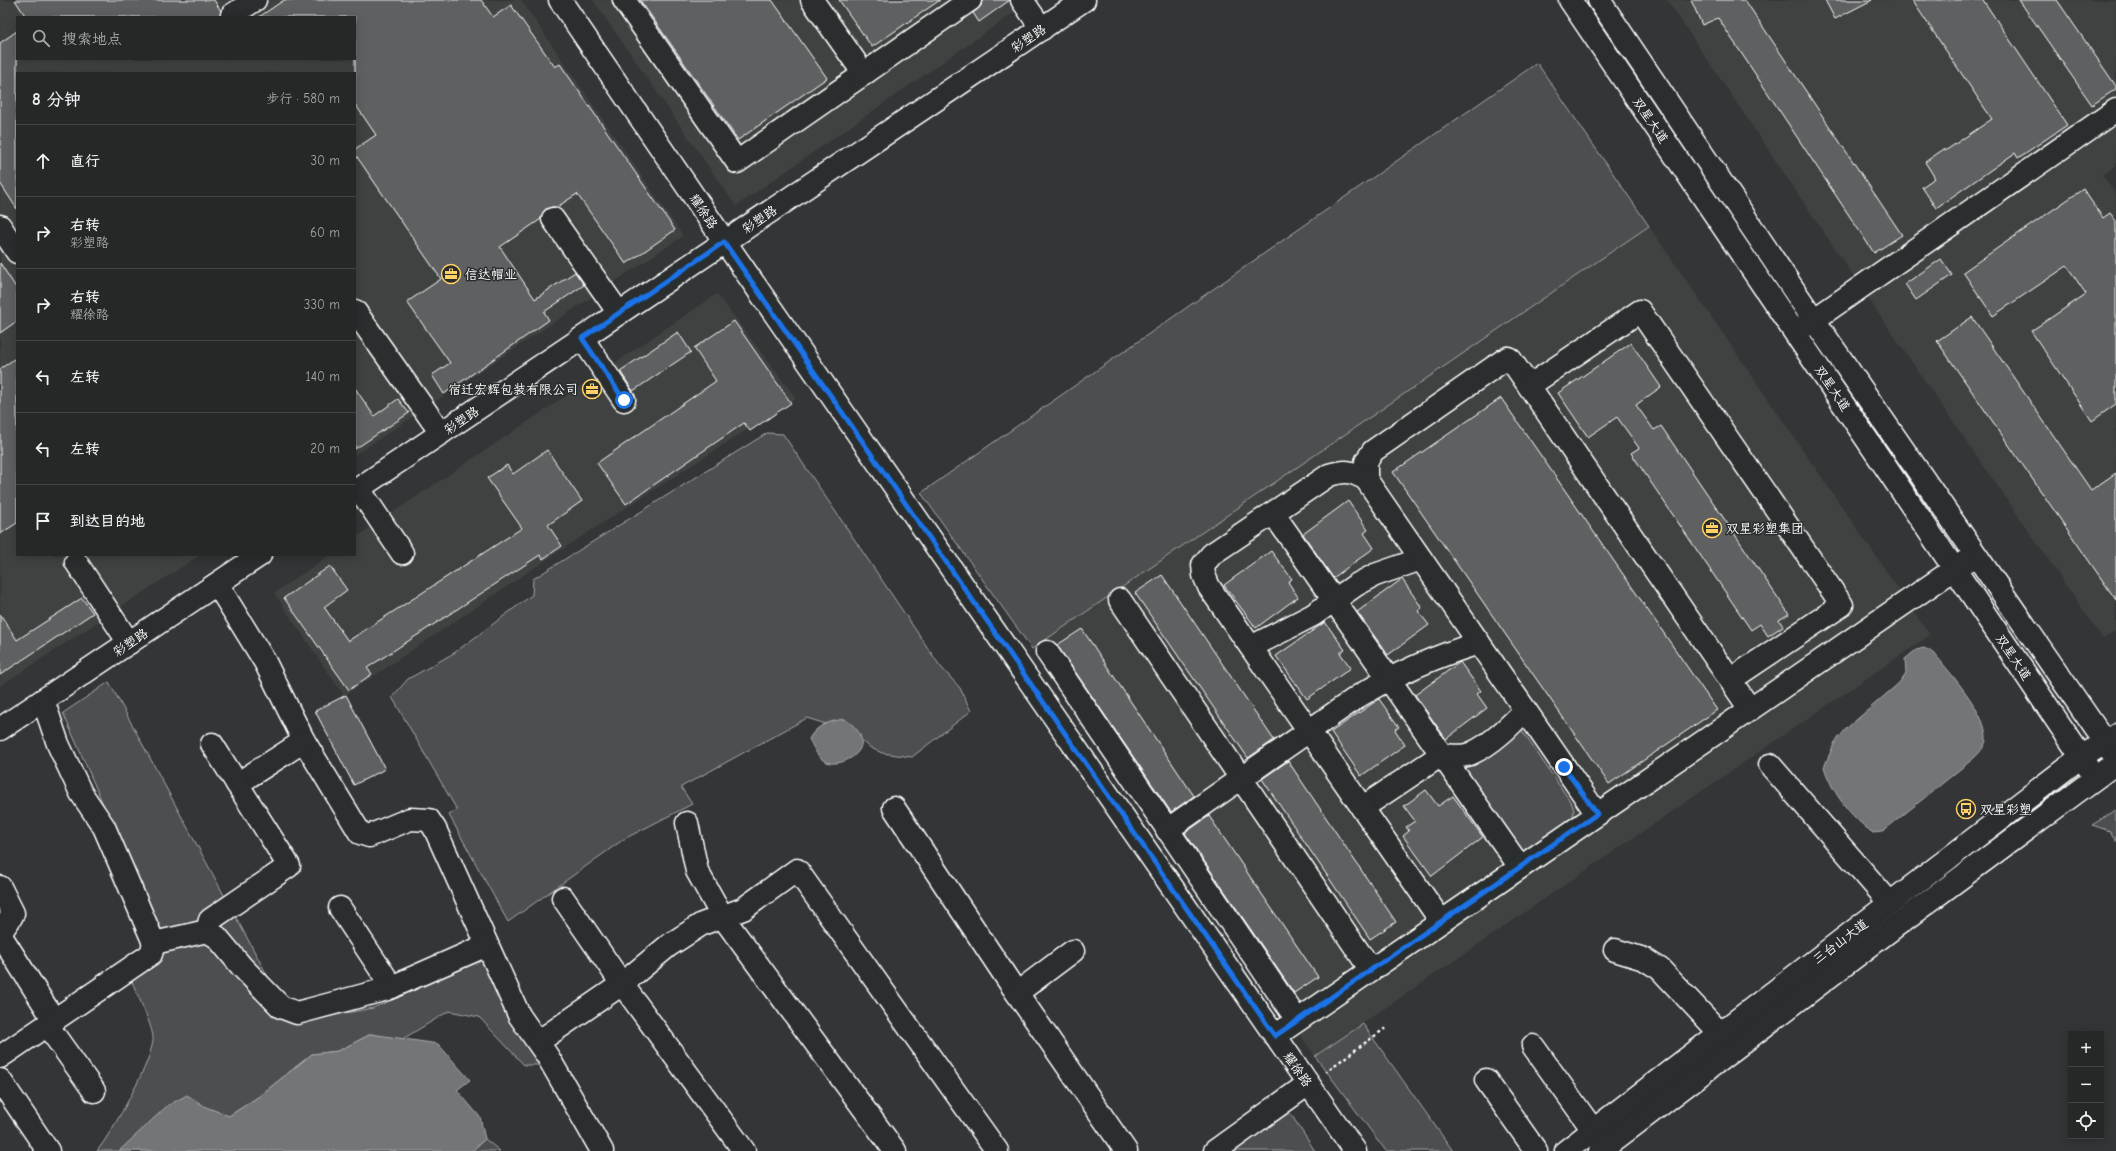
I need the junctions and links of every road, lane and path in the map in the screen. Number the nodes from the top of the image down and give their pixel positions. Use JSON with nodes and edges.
{"nodes":[{"id":1,"x":255,"y":0,"type":"edge"},
{"id":2,"x":560,"y":0,"type":"edge"},
{"id":3,"x":624,"y":0,"type":"edge"},
{"id":4,"x":812,"y":0,"type":"edge"},
{"id":5,"x":970,"y":0,"type":"edge"},
{"id":6,"x":1022,"y":0,"type":"edge"},
{"id":7,"x":1084,"y":0,"type":"edge"},
{"id":8,"x":1570,"y":0,"type":"edge"},
{"id":9,"x":1599,"y":0,"type":"edge"},
{"id":10,"x":232,"y":15,"type":"dead end"},
{"id":11,"x":1042,"y":28,"type":"junction"},
{"id":12,"x":864,"y":74,"type":"junction"},
{"id":13,"x":2116,"y":110,"type":"edge"},
{"id":14,"x":553,"y":219,"type":"dead end"},
{"id":15,"x":0,"y":226,"type":"edge"},
{"id":16,"x":724,"y":242,"type":"junction"},
{"id":17,"x":16,"y":250,"type":"edge"},
{"id":18,"x":356,"y":311,"type":"edge"},
{"id":19,"x":619,"y":313,"type":"junction"},
{"id":20,"x":1814,"y":320,"type":"junction"},
{"id":21,"x":1796,"y":333,"type":"junction"},
{"id":22,"x":582,"y":338,"type":"junction"},
{"id":23,"x":1529,"y":386,"type":"junction"},
{"id":24,"x":624,"y":400,"type":"dead end"},
{"id":25,"x":441,"y":433,"type":"junction"},
{"id":26,"x":1366,"y":479,"type":"junction"},
{"id":27,"x":357,"y":490,"type":"edge"},
{"id":28,"x":1273,"y":513,"type":"junction"},
{"id":29,"x":402,"y":553,"type":"dead end"},
{"id":30,"x":1976,"y":554,"type":"junction"},
{"id":31,"x":259,"y":556,"type":"edge"},
{"id":32,"x":1421,"y":559,"type":"junction"},
{"id":33,"x":76,"y":562,"type":"dead end"},
{"id":34,"x":1954,"y":569,"type":"junction"},
{"id":35,"x":217,"y":584,"type":"junction"},
{"id":36,"x":1120,"y":600,"type":"dead end"},
{"id":37,"x":1333,"y":600,"type":"junction"},
{"id":38,"x":129,"y":643,"type":"junction"},
{"id":39,"x":1479,"y":643,"type":"junction"},
{"id":40,"x":1251,"y":647,"type":"junction"},
{"id":41,"x":1046,"y":652,"type":"dead end"},
{"id":42,"x":1388,"y":678,"type":"junction"},
{"id":43,"x":1730,"y":680,"type":"junction"},
{"id":44,"x":43,"y":700,"type":"junction"},
{"id":45,"x":1750,"y":709,"type":"junction"},
{"id":46,"x":1525,"y":710,"type":"junction"},
{"id":47,"x":0,"y":729,"type":"edge"},
{"id":48,"x":1309,"y":731,"type":"junction"},
{"id":49,"x":304,"y":741,"type":"junction"},
{"id":50,"x":212,"y":744,"type":"dead end"},
{"id":51,"x":2112,"y":745,"type":"edge"},
{"id":52,"x":1441,"y":755,"type":"junction"},
{"id":53,"x":2081,"y":757,"type":"junction"},
{"id":54,"x":2116,"y":763,"type":"edge"},
{"id":55,"x":1770,"y":764,"type":"dead end"},
{"id":56,"x":2095,"y":777,"type":"junction"},
{"id":57,"x":1241,"y":778,"type":"junction"},
{"id":58,"x":237,"y":784,"type":"junction"},
{"id":59,"x":894,"y":808,"type":"dead end"},
{"id":60,"x":1362,"y":808,"type":"junction"},
{"id":61,"x":1597,"y":814,"type":"junction"},
{"id":62,"x":687,"y":823,"type":"dead end"},
{"id":63,"x":1167,"y":830,"type":"junction"},
{"id":64,"x":1520,"y":867,"type":"junction"},
{"id":65,"x":0,"y":887,"type":"edge"},
{"id":66,"x":563,"y":898,"type":"dead end"},
{"id":67,"x":1890,"y":903,"type":"junction"},
{"id":68,"x":340,"y":908,"type":"dead end"},
{"id":69,"x":722,"y":916,"type":"junction"},
{"id":70,"x":1442,"y":921,"type":"junction"},
{"id":71,"x":207,"y":932,"type":"junction"},
{"id":72,"x":154,"y":943,"type":"junction"},
{"id":73,"x":487,"y":945,"type":"junction"},
{"id":74,"x":1615,"y":950,"type":"dead end"},
{"id":75,"x":1073,"y":951,"type":"dead end"},
{"id":76,"x":1371,"y":970,"type":"junction"},
{"id":77,"x":622,"y":984,"type":"junction"},
{"id":78,"x":392,"y":987,"type":"junction"},
{"id":79,"x":1017,"y":994,"type":"junction"},
{"id":80,"x":1297,"y":1020,"type":"junction"},
{"id":81,"x":51,"y":1022,"type":"junction"},
{"id":82,"x":1387,"y":1027,"type":"dead end"},
{"id":83,"x":1720,"y":1033,"type":"junction"},
{"id":84,"x":1275,"y":1036,"type":"junction"},
{"id":85,"x":538,"y":1042,"type":"junction"},
{"id":86,"x":1533,"y":1046,"type":"dead end"},
{"id":87,"x":0,"y":1057,"type":"edge"},
{"id":88,"x":0,"y":1080,"type":"edge"},
{"id":89,"x":1486,"y":1080,"type":"dead end"},
{"id":90,"x":1308,"y":1084,"type":"junction"},
{"id":91,"x":94,"y":1091,"type":"dead end"},
{"id":92,"x":1593,"y":1130,"type":"junction"},
{"id":93,"x":48,"y":1151,"type":"edge"},
{"id":94,"x":602,"y":1151,"type":"edge"},
{"id":95,"x":744,"y":1151,"type":"edge"},
{"id":96,"x":895,"y":1151,"type":"edge"},
{"id":97,"x":997,"y":1151,"type":"edge"},
{"id":98,"x":1126,"y":1151,"type":"edge"},
{"id":99,"x":1215,"y":1151,"type":"edge"},
{"id":100,"x":1355,"y":1151,"type":"edge"},
{"id":101,"x":1536,"y":1151,"type":"edge"},
{"id":102,"x":1566,"y":1151,"type":"edge"},
{"id":103,"x":1600,"y":1151,"type":"edge"}],
"edges":[{"from":1,"to":10,"type":"street"},
{"from":2,"to":16,"type":"street","name":"耀徐路"},
{"from":3,"to":12,"type":"street"},
{"from":4,"to":12,"type":"street"},
{"from":5,"to":12,"type":"street"},
{"from":6,"to":11,"type":"street"},
{"from":7,"to":11,"type":"street","name":"彩塑路"},
{"from":8,"to":21,"type":"street","name":"双星大道"},
{"from":9,"to":20,"type":"street","name":"双星大道"},
{"from":11,"to":16,"type":"street","name":"彩塑路"},
{"from":13,"to":20,"type":"street"},
{"from":14,"to":19,"type":"street"},
{"from":15,"to":17,"type":"street"},
{"from":16,"to":19,"type":"street","name":"彩塑路"},
{"from":16,"to":84,"type":"street","name":"耀徐路"},
{"from":18,"to":25,"type":"street"},
{"from":19,"to":22,"type":"street","name":"彩塑路"},
{"from":20,"to":21,"type":"street"},
{"from":20,"to":30,"type":"street","name":"双星大道"},
{"from":21,"to":34,"type":"street","name":"双星大道"},
{"from":22,"to":24,"type":"street"},
{"from":22,"to":25,"type":"street","name":"彩塑路"},
{"from":23,"to":26,"type":"street"},
{"from":23,"to":43,"type":"street"},
{"from":23,"to":43,"type":"street"},
{"from":25,"to":27,"type":"street","name":"彩塑路"},
{"from":26,"to":28,"type":"street"},
{"from":26,"to":32,"type":"street"},
{"from":27,"to":29,"type":"street"},
{"from":28,"to":37,"type":"street"},
{"from":28,"to":40,"type":"street"},
{"from":30,"to":34,"type":"street"},
{"from":30,"to":51,"type":"street","name":"双星大道"},
{"from":31,"to":35,"type":"street","name":"彩塑路"},
{"from":32,"to":37,"type":"street"},
{"from":32,"to":39,"type":"street"},
{"from":33,"to":38,"type":"street"},
{"from":34,"to":45,"type":"street"},
{"from":34,"to":53,"type":"street","name":"双星大道"},
{"from":35,"to":38,"type":"street","name":"彩塑路"},
{"from":35,"to":49,"type":"street"},
{"from":36,"to":57,"type":"street"},
{"from":37,"to":40,"type":"street"},
{"from":37,"to":42,"type":"street"},
{"from":38,"to":44,"type":"street","name":"彩塑路"},
{"from":39,"to":42,"type":"street"},
{"from":39,"to":46,"type":"street"},
{"from":40,"to":48,"type":"street"},
{"from":41,"to":63,"type":"street"},
{"from":42,"to":48,"type":"street"},
{"from":42,"to":52,"type":"street"},
{"from":43,"to":45,"type":"street"},
{"from":44,"to":47,"type":"street","name":"彩塑路"},
{"from":44,"to":72,"type":"street"},
{"from":45,"to":61,"type":"street"},
{"from":46,"to":52,"type":"street"},
{"from":46,"to":61,"type":"street"},
{"from":48,"to":57,"type":"street"},
{"from":48,"to":60,"type":"street"},
{"from":49,"to":58,"type":"street"},
{"from":49,"to":73,"type":"street"},
{"from":50,"to":58,"type":"street"},
{"from":51,"to":53,"type":"street","name":"三台山大道"},
{"from":52,"to":60,"type":"street"},
{"from":52,"to":64,"type":"street"},
{"from":53,"to":56,"type":"street","name":"双星大道"},
{"from":53,"to":67,"type":"street","name":"三台山大道"},
{"from":54,"to":56,"type":"street","name":"三台山大道"},
{"from":55,"to":67,"type":"street"},
{"from":56,"to":103,"type":"street","name":"三台山大道"},
{"from":57,"to":63,"type":"street"},
{"from":57,"to":76,"type":"street"},
{"from":58,"to":71,"type":"street"},
{"from":59,"to":79,"type":"street"},
{"from":60,"to":70,"type":"street"},
{"from":61,"to":64,"type":"street"},
{"from":62,"to":69,"type":"street"},
{"from":63,"to":80,"type":"street"},
{"from":64,"to":70,"type":"street"},
{"from":65,"to":81,"type":"street"},
{"from":66,"to":77,"type":"street"},
{"from":67,"to":83,"type":"street","name":"三台山大道"},
{"from":68,"to":78,"type":"street"},
{"from":69,"to":77,"type":"street"},
{"from":69,"to":96,"type":"street"},
{"from":69,"to":97,"type":"street"},
{"from":70,"to":76,"type":"street"},
{"from":71,"to":72,"type":"street"},
{"from":71,"to":78,"type":"street"},
{"from":72,"to":81,"type":"street"},
{"from":73,"to":78,"type":"street"},
{"from":73,"to":85,"type":"street"},
{"from":74,"to":83,"type":"street"},
{"from":75,"to":79,"type":"street"},
{"from":76,"to":80,"type":"street"},
{"from":77,"to":85,"type":"street"},
{"from":77,"to":95,"type":"street"},
{"from":79,"to":98,"type":"street"},
{"from":80,"to":84,"type":"street"},
{"from":81,"to":87,"type":"street"},
{"from":81,"to":91,"type":"street"},
{"from":82,"to":90,"type":"path"},
{"from":83,"to":92,"type":"street","name":"三台山大道"},
{"from":84,"to":90,"type":"street","name":"耀徐路"},
{"from":85,"to":94,"type":"street"},
{"from":86,"to":92,"type":"street"},
{"from":88,"to":93,"type":"street"},
{"from":89,"to":101,"type":"street"},
{"from":90,"to":99,"type":"street"},
{"from":90,"to":100,"type":"street","name":"耀徐路"},
{"from":92,"to":102,"type":"street","name":"三台山大道"}]}
